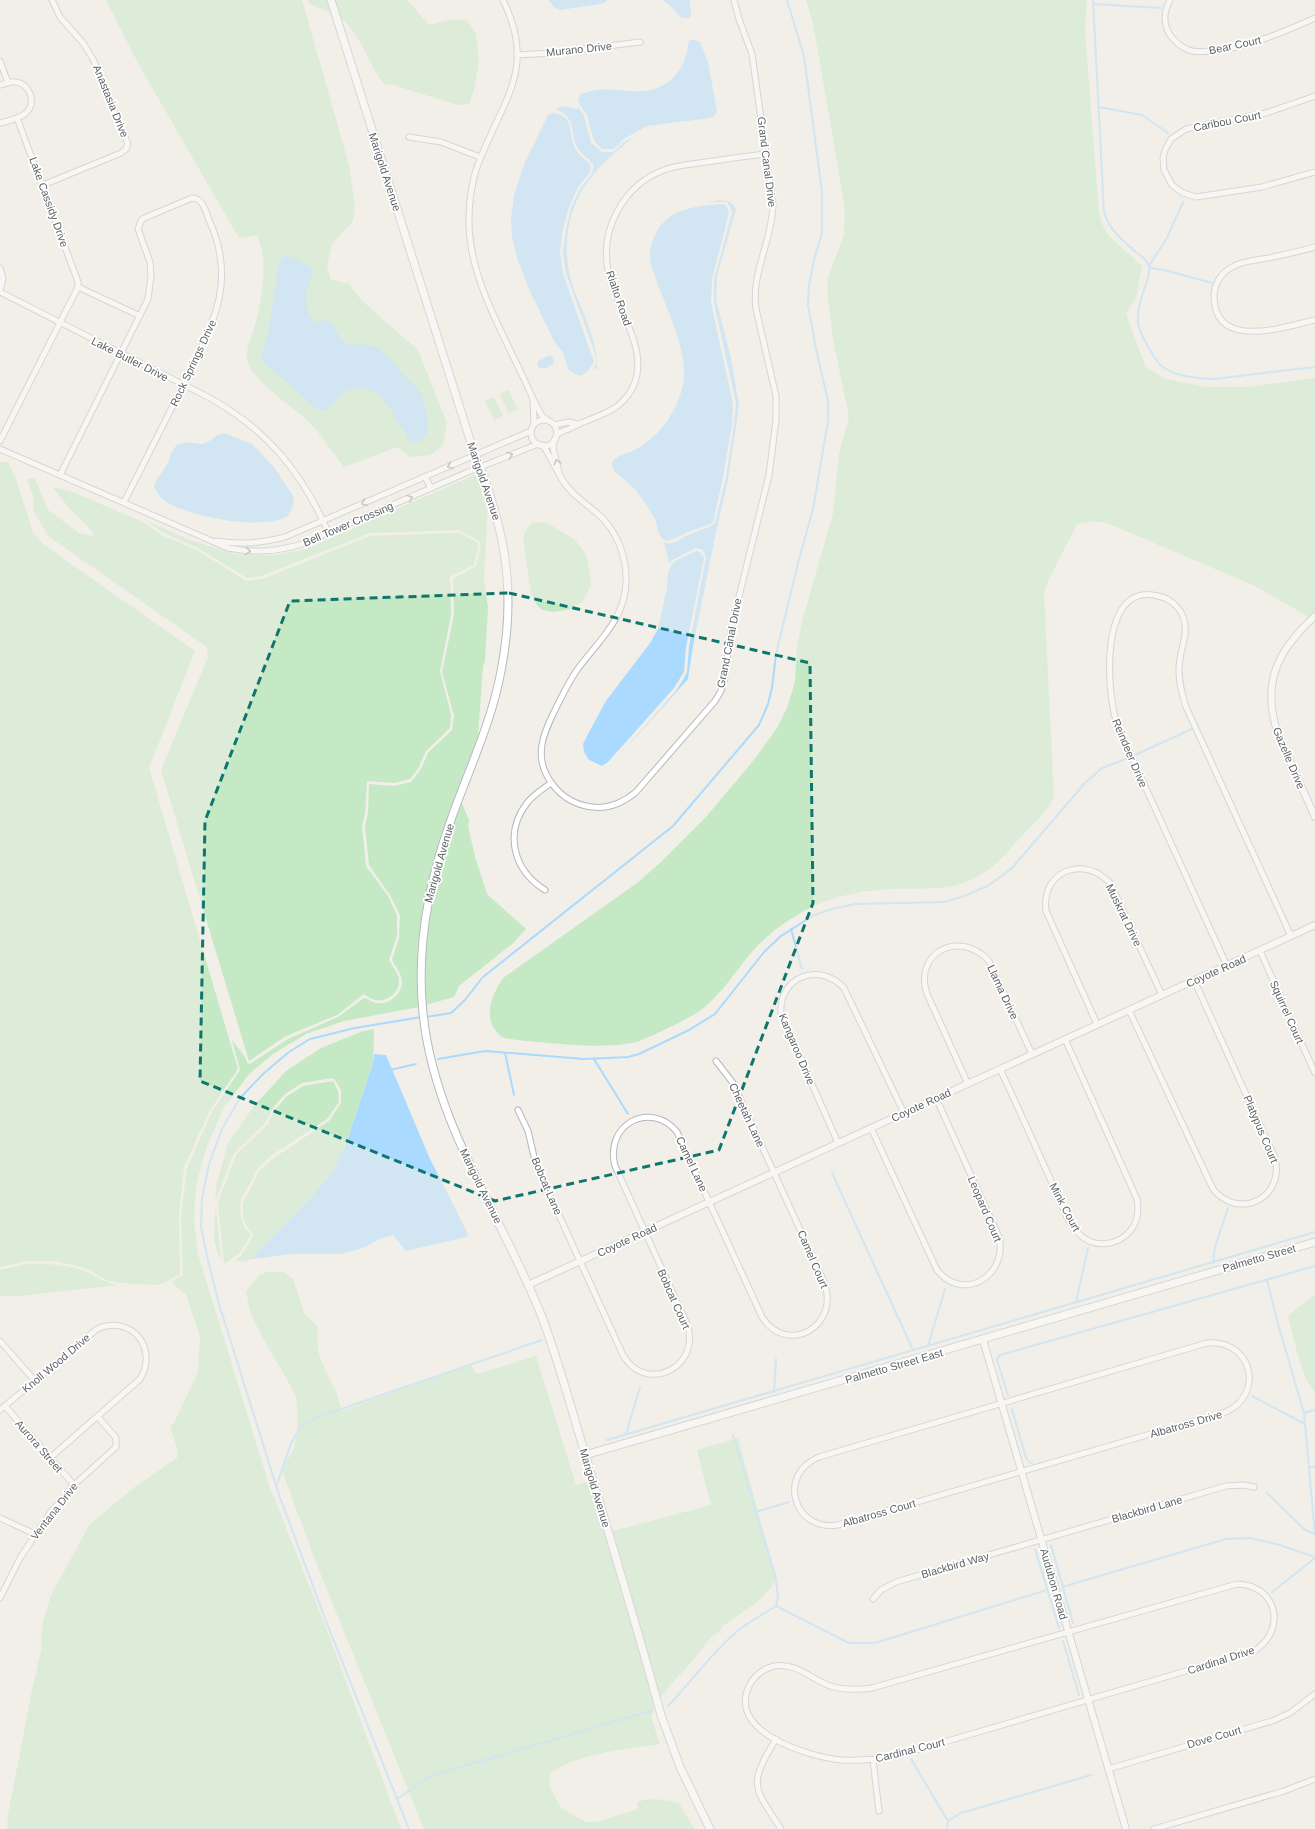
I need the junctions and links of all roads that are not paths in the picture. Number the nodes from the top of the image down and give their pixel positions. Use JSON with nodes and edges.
{"nodes":[{"id":1,"x":52,"y":0,"type":"edge"},
{"id":2,"x":331,"y":0,"type":"edge"},
{"id":3,"x":502,"y":0,"type":"edge"},
{"id":4,"x":734,"y":0,"type":"edge"},
{"id":5,"x":1170,"y":0,"type":"edge"},
{"id":6,"x":1315,"y":18,"type":"edge"},
{"id":7,"x":640,"y":42,"type":"dead end"},
{"id":8,"x":517,"y":55,"type":"junction"},
{"id":9,"x":0,"y":61,"type":"edge"},
{"id":10,"x":8,"y":83,"type":"junction"},
{"id":11,"x":0,"y":86,"type":"edge"},
{"id":12,"x":1315,"y":96,"type":"edge"},
{"id":13,"x":17,"y":118,"type":"junction"},
{"id":14,"x":0,"y":124,"type":"edge"},
{"id":15,"x":409,"y":137,"type":"dead end"},
{"id":16,"x":766,"y":154,"type":"junction"},
{"id":17,"x":480,"y":157,"type":"junction"},
{"id":18,"x":1315,"y":172,"type":"edge"},
{"id":19,"x":42,"y":185,"type":"junction"},
{"id":20,"x":1315,"y":247,"type":"edge"},
{"id":21,"x":0,"y":268,"type":"edge"},
{"id":22,"x":78,"y":286,"type":"junction"},
{"id":23,"x":0,"y":292,"type":"edge"},
{"id":24,"x":140,"y":316,"type":"junction"},
{"id":25,"x":1315,"y":320,"type":"edge"},
{"id":26,"x":60,"y":322,"type":"junction"},
{"id":27,"x":120,"y":354,"type":"junction"},
{"id":28,"x":183,"y":385,"type":"junction"},
{"id":29,"x":533,"y":399,"type":"junction"},
{"id":30,"x":552,"y":423,"type":"junction"},
{"id":31,"x":577,"y":424,"type":"junction"},
{"id":32,"x":534,"y":425,"type":"junction"},
{"id":33,"x":531,"y":431,"type":"junction"},
{"id":34,"x":555,"y":438,"type":"junction"},
{"id":35,"x":0,"y":441,"type":"edge"},
{"id":36,"x":539,"y":445,"type":"junction"},
{"id":37,"x":0,"y":449,"type":"edge"},
{"id":38,"x":476,"y":455,"type":"junction"},
{"id":39,"x":481,"y":467,"type":"junction"},
{"id":40,"x":60,"y":475,"type":"junction"},
{"id":41,"x":560,"y":476,"type":"junction"},
{"id":42,"x":425,"y":477,"type":"junction"},
{"id":43,"x":431,"y":488,"type":"junction"},
{"id":44,"x":124,"y":502,"type":"junction"},
{"id":45,"x":323,"y":520,"type":"junction"},
{"id":46,"x":328,"y":532,"type":"junction"},
{"id":47,"x":211,"y":540,"type":"junction"},
{"id":48,"x":1315,"y":616,"type":"edge"},
{"id":49,"x":551,"y":783,"type":"junction"},
{"id":50,"x":1315,"y":817,"type":"edge"},
{"id":51,"x":545,"y":890,"type":"dead end"},
{"id":52,"x":1315,"y":925,"type":"edge"},
{"id":53,"x":1291,"y":936,"type":"junction"},
{"id":54,"x":1260,"y":951,"type":"junction"},
{"id":55,"x":1227,"y":966,"type":"junction"},
{"id":56,"x":1194,"y":980,"type":"junction"},
{"id":57,"x":1162,"y":995,"type":"junction"},
{"id":58,"x":1129,"y":1010,"type":"junction"},
{"id":59,"x":1097,"y":1024,"type":"junction"},
{"id":60,"x":1064,"y":1039,"type":"junction"},
{"id":61,"x":1032,"y":1054,"type":"junction"},
{"id":62,"x":716,"y":1061,"type":"dead end"},
{"id":63,"x":1000,"y":1069,"type":"junction"},
{"id":64,"x":1315,"y":1073,"type":"edge"},
{"id":65,"x":968,"y":1084,"type":"junction"},
{"id":66,"x":936,"y":1098,"type":"junction"},
{"id":67,"x":518,"y":1110,"type":"dead end"},
{"id":68,"x":904,"y":1113,"type":"junction"},
{"id":69,"x":871,"y":1128,"type":"junction"},
{"id":70,"x":838,"y":1143,"type":"junction"},
{"id":71,"x":774,"y":1172,"type":"junction"},
{"id":72,"x":709,"y":1202,"type":"junction"},
{"id":73,"x":644,"y":1232,"type":"junction"},
{"id":74,"x":1315,"y":1242,"type":"edge"},
{"id":75,"x":580,"y":1261,"type":"junction"},
{"id":76,"x":1202,"y":1275,"type":"joint"},
{"id":77,"x":528,"y":1285,"type":"junction"},
{"id":78,"x":983,"y":1340,"type":"junction"},
{"id":79,"x":0,"y":1341,"type":"edge"},
{"id":80,"x":35,"y":1381,"type":"junction"},
{"id":81,"x":1002,"y":1403,"type":"junction"},
{"id":82,"x":2,"y":1408,"type":"edge"},
{"id":83,"x":98,"y":1417,"type":"junction"},
{"id":84,"x":586,"y":1455,"type":"junction"},
{"id":85,"x":50,"y":1458,"type":"junction"},
{"id":86,"x":1022,"y":1472,"type":"junction"},
{"id":87,"x":74,"y":1485,"type":"junction"},
{"id":88,"x":1254,"y":1487,"type":"dead end"},
{"id":89,"x":0,"y":1518,"type":"edge"},
{"id":90,"x":35,"y":1534,"type":"junction"},
{"id":91,"x":1041,"y":1540,"type":"junction"},
{"id":92,"x":1,"y":1594,"type":"edge"},
{"id":93,"x":873,"y":1599,"type":"dead end"},
{"id":94,"x":1068,"y":1632,"type":"junction"},
{"id":95,"x":1315,"y":1694,"type":"edge"},
{"id":96,"x":1088,"y":1700,"type":"junction"},
{"id":97,"x":776,"y":1739,"type":"junction"},
{"id":98,"x":873,"y":1760,"type":"junction"},
{"id":99,"x":1108,"y":1769,"type":"junction"},
{"id":100,"x":1315,"y":1780,"type":"edge"},
{"id":101,"x":879,"y":1811,"type":"dead end"},
{"id":102,"x":710,"y":1829,"type":"edge"},
{"id":103,"x":781,"y":1829,"type":"edge"},
{"id":104,"x":1126,"y":1829,"type":"edge"},
{"id":105,"x":1154,"y":1829,"type":"edge"}],
"edges":[{"from":1,"to":19,"type":"street","name":"Anastasia Drive"},
{"from":2,"to":38,"type":"main road","name":"Marigold Avenue"},
{"from":3,"to":8,"type":"street"},
{"from":4,"to":16,"type":"street","name":"Grand Canal Drive"},
{"from":5,"to":6,"type":"street","name":"Bear Court"},
{"from":7,"to":8,"type":"street","name":"Murano Drive"},
{"from":8,"to":17,"type":"street"},
{"from":9,"to":10,"type":"street"},
{"from":10,"to":11,"type":"street"},
{"from":10,"to":13,"type":"street"},
{"from":12,"to":18,"type":"street","name":"Caribou Court"},
{"from":13,"to":14,"type":"street"},
{"from":13,"to":19,"type":"street","name":"Lake Cassidy Drive"},
{"from":15,"to":17,"type":"street"},
{"from":16,"to":31,"type":"street","name":"Rialto Road"},
{"from":16,"to":49,"type":"street","name":"Grand Canal Drive"},
{"from":17,"to":29,"type":"street"},
{"from":19,"to":22,"type":"street","name":"Lake Cassidy Drive"},
{"from":20,"to":25,"type":"street"},
{"from":21,"to":23,"type":"street"},
{"from":22,"to":24,"type":"street"},
{"from":22,"to":26,"type":"street"},
{"from":23,"to":26,"type":"street","name":"Lake Butler Drive"},
{"from":24,"to":27,"type":"street","name":"Rock Springs Drive"},
{"from":24,"to":28,"type":"street","name":"Rock Springs Drive"},
{"from":26,"to":27,"type":"street","name":"Lake Butler Drive"},
{"from":26,"to":35,"type":"street"},
{"from":27,"to":28,"type":"street","name":"Lake Butler Drive"},
{"from":27,"to":40,"type":"street","name":"Rock Springs Drive"},
{"from":28,"to":44,"type":"street","name":"Rock Springs Drive"},
{"from":28,"to":45,"type":"street","name":"Lake Butler Drive"},
{"from":29,"to":30,"type":"street"},
{"from":29,"to":32,"type":"street"},
{"from":30,"to":31,"type":"street","name":"Rialto Road"},
{"from":30,"to":32,"type":"street"},
{"from":30,"to":34,"type":"street"},
{"from":31,"to":34,"type":"street","name":"Rialto Road"},
{"from":32,"to":33,"type":"street"},
{"from":33,"to":36,"type":"street"},
{"from":33,"to":38,"type":"street","name":"Bell Tower Crossing"},
{"from":34,"to":36,"type":"street"},
{"from":41,"to":34,"type":"street","name":"Grand Canal Drive","one_way":true},
{"from":39,"to":36,"type":"street","name":"Bell Tower Crossing","one_way":true},
{"from":36,"to":41,"type":"street","name":"Grand Canal Drive"},
{"from":37,"to":40,"type":"street","name":"Bell Tower Crossing"},
{"from":38,"to":39,"type":"main road","name":"Marigold Avenue"},
{"from":38,"to":42,"type":"street","name":"Bell Tower Crossing","one_way":true},
{"from":39,"to":43,"type":"street","name":"Bell Tower Crossing"},
{"from":39,"to":77,"type":"main road","name":"Marigold Avenue"},
{"from":40,"to":44,"type":"street","name":"Bell Tower Crossing"},
{"from":41,"to":49,"type":"street","name":"Grand Canal Drive"},
{"from":42,"to":43,"type":"street"},
{"from":42,"to":45,"type":"street","name":"Bell Tower Crossing","one_way":true},
{"from":46,"to":43,"type":"street","name":"Bell Tower Crossing","one_way":true},
{"from":44,"to":47,"type":"street","name":"Bell Tower Crossing"},
{"from":45,"to":46,"type":"street","name":"Lake Butler Drive"},
{"from":45,"to":47,"type":"street","name":"Bell Tower Crossing"},
{"from":47,"to":46,"type":"street","name":"Bell Tower Crossing","one_way":true},
{"from":48,"to":50,"type":"street","name":"Gazelle Drive"},
{"from":49,"to":51,"type":"street"},
{"from":52,"to":53,"type":"street","name":"Coyote Road"},
{"from":53,"to":54,"type":"street","name":"Coyote Road"},
{"from":53,"to":55,"type":"street","name":"Reindeer Drive"},
{"from":54,"to":55,"type":"street","name":"Coyote Road"},
{"from":54,"to":64,"type":"street","name":"Squirrel Court"},
{"from":55,"to":56,"type":"street","name":"Coyote Road"},
{"from":56,"to":57,"type":"street","name":"Coyote Road"},
{"from":56,"to":58,"type":"street","name":"Platypus Court"},
{"from":57,"to":58,"type":"street","name":"Coyote Road"},
{"from":57,"to":59,"type":"street","name":"Muskrat Drive"},
{"from":58,"to":59,"type":"street","name":"Coyote Road"},
{"from":59,"to":60,"type":"street","name":"Coyote Road"},
{"from":60,"to":61,"type":"street","name":"Coyote Road"},
{"from":60,"to":63,"type":"street","name":"Mink Court"},
{"from":61,"to":63,"type":"street","name":"Coyote Road"},
{"from":61,"to":65,"type":"street","name":"Llama Drive"},
{"from":62,"to":71,"type":"street","name":"Cheetah Lane"},
{"from":63,"to":65,"type":"street","name":"Coyote Road"},
{"from":65,"to":66,"type":"street","name":"Coyote Road"},
{"from":66,"to":68,"type":"street","name":"Coyote Road"},
{"from":66,"to":69,"type":"street","name":"Leopard Court"},
{"from":67,"to":75,"type":"street","name":"Bobcat Lane"},
{"from":68,"to":69,"type":"street","name":"Coyote Road"},
{"from":68,"to":70,"type":"street","name":"Kangaroo Drive"},
{"from":69,"to":70,"type":"street","name":"Coyote Road"},
{"from":70,"to":71,"type":"street","name":"Coyote Road"},
{"from":71,"to":72,"type":"street","name":"Coyote Road"},
{"from":71,"to":72,"type":"street","name":"Camel Court"},
{"from":72,"to":73,"type":"street","name":"Coyote Road"},
{"from":72,"to":73,"type":"street","name":"Camel Lane"},
{"from":73,"to":75,"type":"street","name":"Coyote Road"},
{"from":73,"to":75,"type":"street","name":"Bobcat Court"},
{"from":74,"to":76,"type":"main road","name":"Palmetto Street"},
{"from":75,"to":77,"type":"street","name":"Coyote Road"},
{"from":76,"to":78,"type":"main road","name":"Palmetto Street East"},
{"from":77,"to":84,"type":"main road","name":"Marigold Avenue"},
{"from":78,"to":81,"type":"street","name":"Audubon Road"},
{"from":78,"to":84,"type":"main road","name":"Palmetto Street East"},
{"from":79,"to":80,"type":"street"},
{"from":80,"to":82,"type":"street","name":"Knoll Wood Drive"},
{"from":80,"to":83,"type":"street","name":"Knoll Wood Drive"},
{"from":81,"to":86,"type":"street","name":"Audubon Road"},
{"from":81,"to":86,"type":"street","name":"Albatross Court"},
{"from":81,"to":86,"type":"street","name":"Albatross Drive"},
{"from":82,"to":85,"type":"street","name":"Aurora Street"},
{"from":83,"to":85,"type":"street","name":"Knoll Wood Drive"},
{"from":83,"to":87,"type":"street","name":"Ventana Drive"},
{"from":84,"to":102,"type":"main road","name":"Marigold Avenue"},
{"from":85,"to":87,"type":"street","name":"Aurora Street"},
{"from":86,"to":91,"type":"street","name":"Audubon Road"},
{"from":87,"to":90,"type":"street","name":"Ventana Drive"},
{"from":88,"to":91,"type":"street","name":"Blackbird Lane"},
{"from":89,"to":90,"type":"street"},
{"from":90,"to":92,"type":"street","name":"Ventana Drive"},
{"from":91,"to":93,"type":"street","name":"Blackbird Way"},
{"from":91,"to":94,"type":"street","name":"Audubon Road"},
{"from":94,"to":96,"type":"street","name":"Audubon Road"},
{"from":94,"to":96,"type":"street","name":"Cardinal Drive"},
{"from":94,"to":97,"type":"street","name":"Cardinal Court"},
{"from":95,"to":99,"type":"street","name":"Dove Court"},
{"from":96,"to":98,"type":"street","name":"Cardinal Court"},
{"from":96,"to":99,"type":"street","name":"Audubon Road"},
{"from":97,"to":98,"type":"street","name":"Cardinal Court"},
{"from":97,"to":103,"type":"street"},
{"from":98,"to":101,"type":"street"},
{"from":99,"to":104,"type":"street","name":"Audubon Road"},
{"from":100,"to":105,"type":"street"}]}
